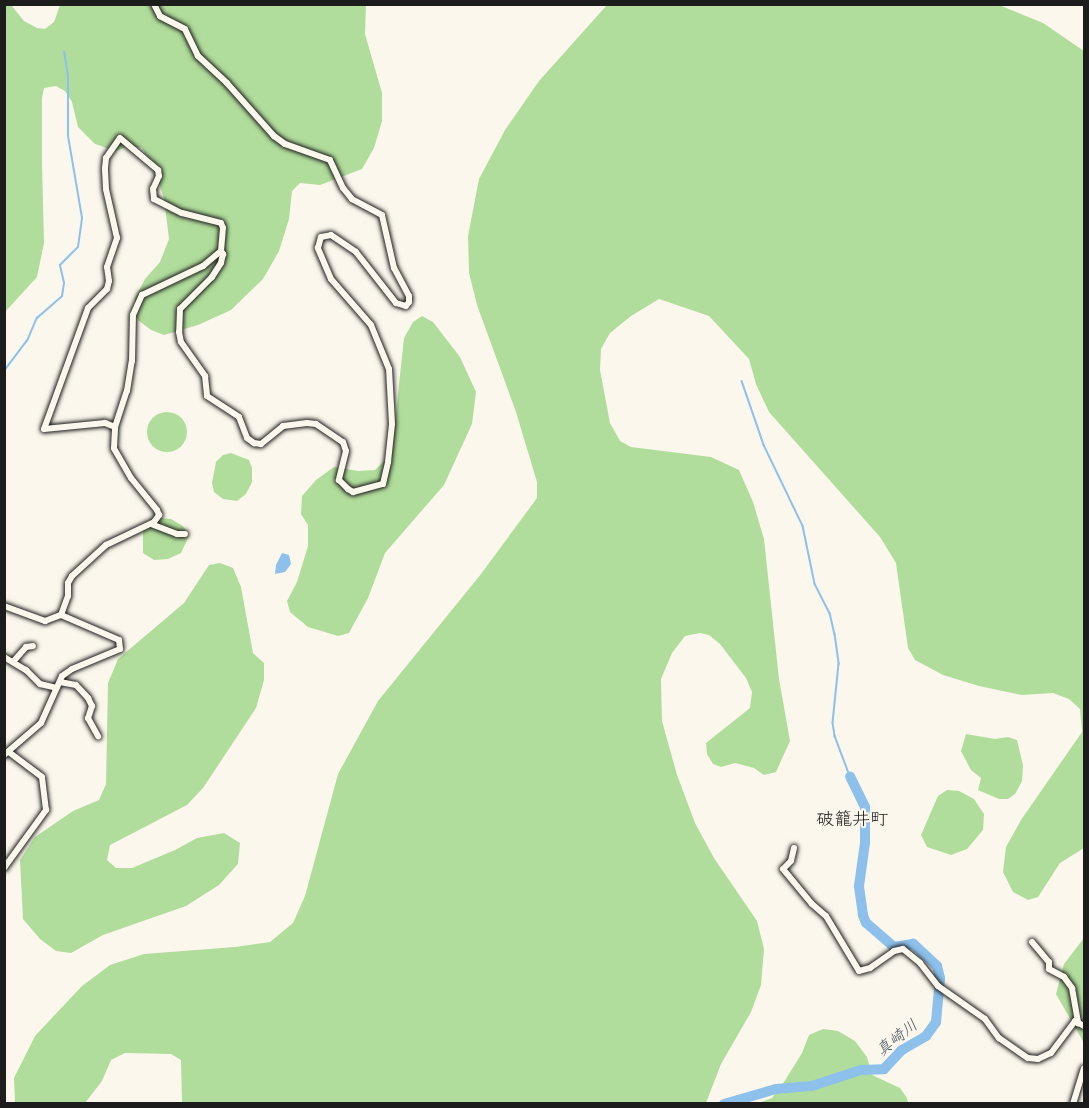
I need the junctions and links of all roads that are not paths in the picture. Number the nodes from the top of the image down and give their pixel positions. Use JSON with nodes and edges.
{"nodes":[{"id":1,"x":154,"y":4,"type":"edge"},
{"id":2,"x":221,"y":251,"type":"junction"},
{"id":3,"x":115,"y":427,"type":"junction"},
{"id":4,"x":151,"y":524,"type":"junction"},
{"id":5,"x":185,"y":534,"type":"dead end"},
{"id":6,"x":4,"y":606,"type":"edge"},
{"id":7,"x":61,"y":615,"type":"junction"},
{"id":8,"x":33,"y":646,"type":"dead end"},
{"id":9,"x":4,"y":657,"type":"edge"},
{"id":10,"x":13,"y":662,"type":"junction"},
{"id":11,"x":58,"y":685,"type":"junction"},
{"id":12,"x":98,"y":736,"type":"dead end"},
{"id":13,"x":7,"y":754,"type":"edge"},
{"id":14,"x":794,"y":848,"type":"dead end"},
{"id":15,"x":4,"y":867,"type":"edge"},
{"id":16,"x":1032,"y":942,"type":"dead end"},
{"id":17,"x":1078,"y":1023,"type":"junction"},
{"id":18,"x":1084,"y":1026,"type":"edge"},
{"id":19,"x":1084,"y":1070,"type":"edge"},
{"id":20,"x":1073,"y":1104,"type":"edge"}],
"edges":[{"from":1,"to":2,"type":"street"},
{"from":2,"to":3,"type":"street"},
{"from":2,"to":3,"type":"street"},
{"from":3,"to":4,"type":"street"},
{"from":4,"to":5,"type":"street"},
{"from":4,"to":7,"type":"street"},
{"from":6,"to":7,"type":"street"},
{"from":7,"to":11,"type":"street"},
{"from":8,"to":10,"type":"street"},
{"from":9,"to":10,"type":"street"},
{"from":10,"to":11,"type":"street"},
{"from":11,"to":12,"type":"street"},
{"from":11,"to":13,"type":"street"},
{"from":13,"to":15,"type":"street"},
{"from":14,"to":17,"type":"street"},
{"from":16,"to":17,"type":"street"},
{"from":17,"to":18,"type":"street"},
{"from":19,"to":20,"type":"street"}]}
